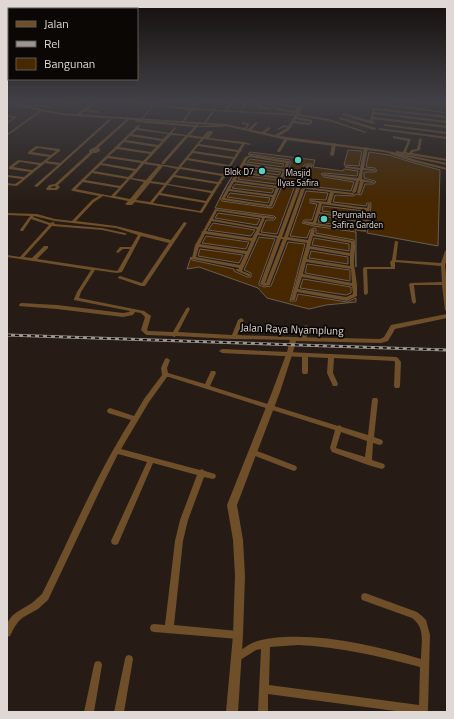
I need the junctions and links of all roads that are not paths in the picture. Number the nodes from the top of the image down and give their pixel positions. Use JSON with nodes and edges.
{"nodes":[{"id":1,"x":92,"y":135,"type":"edge"},
{"id":2,"x":111,"y":135,"type":"edge"},
{"id":3,"x":130,"y":135,"type":"joint"},
{"id":4,"x":169,"y":135,"type":"edge"},
{"id":5,"x":178,"y":135,"type":"edge"},
{"id":6,"x":270,"y":135,"type":"edge"},
{"id":7,"x":279,"y":135,"type":"edge"},
{"id":8,"x":423,"y":135,"type":"edge"},
{"id":9,"x":185,"y":136,"type":"junction"},
{"id":10,"x":276,"y":136,"type":"junction"},
{"id":11,"x":205,"y":138,"type":"junction"},
{"id":12,"x":394,"y":138,"type":"dead end"},
{"id":13,"x":447,"y":138,"type":"edge"},
{"id":14,"x":286,"y":139,"type":"junction"},
{"id":15,"x":421,"y":139,"type":"dead end"},
{"id":16,"x":164,"y":140,"type":"junction"},
{"id":17,"x":123,"y":141,"type":"junction"},
{"id":18,"x":244,"y":144,"type":"junction"},
{"id":19,"x":249,"y":144,"type":"dead end"},
{"id":20,"x":334,"y":144,"type":"junction"},
{"id":21,"x":197,"y":145,"type":"junction"},
{"id":22,"x":158,"y":146,"type":"junction"},
{"id":23,"x":117,"y":148,"type":"junction"},
{"id":24,"x":366,"y":148,"type":"junction"},
{"id":25,"x":240,"y":150,"type":"junction"},
{"id":26,"x":279,"y":151,"type":"dead end"},
{"id":27,"x":192,"y":152,"type":"junction"},
{"id":28,"x":389,"y":152,"type":"junction"},
{"id":29,"x":151,"y":153,"type":"junction"},
{"id":30,"x":404,"y":153,"type":"junction"},
{"id":31,"x":410,"y":154,"type":"junction"},
{"id":32,"x":332,"y":155,"type":"dead end"},
{"id":33,"x":51,"y":156,"type":"junction"},
{"id":34,"x":108,"y":156,"type":"junction"},
{"id":35,"x":235,"y":158,"type":"junction"},
{"id":36,"x":187,"y":159,"type":"junction"},
{"id":37,"x":447,"y":160,"type":"edge"},
{"id":38,"x":144,"y":161,"type":"junction"},
{"id":39,"x":43,"y":163,"type":"junction"},
{"id":40,"x":61,"y":164,"type":"junction"},
{"id":41,"x":100,"y":164,"type":"junction"},
{"id":42,"x":162,"y":164,"type":"junction"},
{"id":43,"x":243,"y":164,"type":"junction"},
{"id":44,"x":447,"y":164,"type":"edge"},
{"id":45,"x":230,"y":166,"type":"junction"},
{"id":46,"x":346,"y":166,"type":"dead end"},
{"id":47,"x":180,"y":167,"type":"junction"},
{"id":48,"x":362,"y":168,"type":"junction"},
{"id":49,"x":447,"y":169,"type":"edge"},
{"id":50,"x":136,"y":170,"type":"junction"},
{"id":51,"x":285,"y":170,"type":"junction"},
{"id":52,"x":374,"y":170,"type":"dead end"},
{"id":53,"x":33,"y":171,"type":"junction"},
{"id":54,"x":92,"y":172,"type":"junction"},
{"id":55,"x":238,"y":172,"type":"junction"},
{"id":56,"x":225,"y":174,"type":"junction"},
{"id":57,"x":7,"y":176,"type":"edge"},
{"id":58,"x":173,"y":176,"type":"junction"},
{"id":59,"x":24,"y":178,"type":"junction"},
{"id":60,"x":129,"y":178,"type":"junction"},
{"id":61,"x":282,"y":178,"type":"junction"},
{"id":62,"x":361,"y":180,"type":"junction"},
{"id":63,"x":82,"y":181,"type":"junction"},
{"id":64,"x":148,"y":181,"type":"junction"},
{"id":65,"x":234,"y":181,"type":"junction"},
{"id":66,"x":373,"y":182,"type":"dead end"},
{"id":67,"x":220,"y":183,"type":"junction"},
{"id":68,"x":7,"y":184,"type":"edge"},
{"id":69,"x":167,"y":184,"type":"junction"},
{"id":70,"x":56,"y":185,"type":"dead end"},
{"id":71,"x":278,"y":185,"type":"junction"},
{"id":72,"x":36,"y":186,"type":"dead end"},
{"id":73,"x":121,"y":187,"type":"junction"},
{"id":74,"x":302,"y":187,"type":"junction"},
{"id":75,"x":228,"y":190,"type":"junction"},
{"id":76,"x":214,"y":192,"type":"junction"},
{"id":77,"x":332,"y":192,"type":"junction"},
{"id":78,"x":353,"y":193,"type":"junction"},
{"id":79,"x":159,"y":194,"type":"junction"},
{"id":80,"x":103,"y":195,"type":"junction"},
{"id":81,"x":113,"y":196,"type":"junction"},
{"id":82,"x":274,"y":196,"type":"junction"},
{"id":83,"x":132,"y":200,"type":"junction"},
{"id":84,"x":312,"y":201,"type":"dead end"},
{"id":85,"x":208,"y":202,"type":"junction"},
{"id":86,"x":321,"y":202,"type":"junction"},
{"id":87,"x":151,"y":203,"type":"junction"},
{"id":88,"x":329,"y":203,"type":"junction"},
{"id":89,"x":318,"y":213,"type":"junction"},
{"id":90,"x":7,"y":214,"type":"edge"},
{"id":91,"x":32,"y":216,"type":"junction"},
{"id":92,"x":264,"y":217,"type":"junction"},
{"id":93,"x":273,"y":218,"type":"dead end"},
{"id":94,"x":210,"y":220,"type":"junction"},
{"id":95,"x":367,"y":220,"type":"junction"},
{"id":96,"x":74,"y":221,"type":"junction"},
{"id":97,"x":53,"y":222,"type":"junction"},
{"id":98,"x":306,"y":222,"type":"dead end"},
{"id":99,"x":185,"y":223,"type":"dead end"},
{"id":100,"x":314,"y":224,"type":"junction"},
{"id":101,"x":88,"y":226,"type":"junction"},
{"id":102,"x":259,"y":228,"type":"junction"},
{"id":103,"x":22,"y":230,"type":"dead end"},
{"id":104,"x":126,"y":232,"type":"junction"},
{"id":105,"x":203,"y":232,"type":"junction"},
{"id":106,"x":140,"y":234,"type":"junction"},
{"id":107,"x":257,"y":234,"type":"junction"},
{"id":108,"x":279,"y":237,"type":"junction"},
{"id":109,"x":286,"y":238,"type":"junction"},
{"id":110,"x":123,"y":239,"type":"dead end"},
{"id":111,"x":254,"y":240,"type":"junction"},
{"id":112,"x":29,"y":241,"type":"dead end"},
{"id":113,"x":36,"y":242,"type":"junction"},
{"id":114,"x":172,"y":242,"type":"junction"},
{"id":115,"x":396,"y":242,"type":"dead end"},
{"id":116,"x":197,"y":245,"type":"junction"},
{"id":117,"x":309,"y":245,"type":"junction"},
{"id":118,"x":46,"y":247,"type":"dead end"},
{"id":119,"x":129,"y":247,"type":"junction"},
{"id":120,"x":447,"y":251,"type":"edge"},
{"id":121,"x":118,"y":252,"type":"dead end"},
{"id":122,"x":248,"y":253,"type":"junction"},
{"id":123,"x":352,"y":255,"type":"junction"},
{"id":124,"x":7,"y":256,"type":"edge"},
{"id":125,"x":22,"y":257,"type":"junction"},
{"id":126,"x":34,"y":259,"type":"junction"},
{"id":127,"x":305,"y":260,"type":"junction"},
{"id":128,"x":394,"y":261,"type":"junction"},
{"id":129,"x":443,"y":265,"type":"junction"},
{"id":130,"x":353,"y":268,"type":"junction"},
{"id":131,"x":94,"y":269,"type":"junction"},
{"id":132,"x":241,"y":269,"type":"junction"},
{"id":133,"x":117,"y":274,"type":"junction"},
{"id":134,"x":248,"y":275,"type":"dead end"},
{"id":135,"x":300,"y":275,"type":"junction"},
{"id":136,"x":444,"y":281,"type":"junction"},
{"id":137,"x":355,"y":284,"type":"junction"},
{"id":138,"x":296,"y":290,"type":"junction"},
{"id":139,"x":366,"y":292,"type":"dead end"},
{"id":140,"x":293,"y":299,"type":"dead end"},
{"id":141,"x":414,"y":302,"type":"dead end"},
{"id":142,"x":21,"y":305,"type":"dead end"},
{"id":143,"x":188,"y":309,"type":"dead end"},
{"id":144,"x":134,"y":310,"type":"junction"},
{"id":145,"x":447,"y":310,"type":"edge"},
{"id":146,"x":447,"y":316,"type":"edge"},
{"id":147,"x":241,"y":320,"type":"dead end"},
{"id":148,"x":306,"y":327,"type":"dead end"},
{"id":149,"x":174,"y":335,"type":"junction"},
{"id":150,"x":233,"y":337,"type":"junction"},
{"id":151,"x":298,"y":339,"type":"junction"},
{"id":152,"x":222,"y":351,"type":"dead end"},
{"id":153,"x":290,"y":354,"type":"junction"},
{"id":154,"x":305,"y":355,"type":"junction"},
{"id":155,"x":331,"y":356,"type":"junction"},
{"id":156,"x":167,"y":360,"type":"dead end"},
{"id":157,"x":305,"y":372,"type":"dead end"},
{"id":158,"x":213,"y":373,"type":"dead end"},
{"id":159,"x":165,"y":375,"type":"junction"},
{"id":160,"x":334,"y":384,"type":"dead end"},
{"id":161,"x":396,"y":386,"type":"dead end"},
{"id":162,"x":207,"y":387,"type":"junction"},
{"id":163,"x":375,"y":400,"type":"dead end"},
{"id":164,"x":270,"y":406,"type":"junction"},
{"id":165,"x":110,"y":411,"type":"dead end"},
{"id":166,"x":135,"y":419,"type":"junction"},
{"id":167,"x":339,"y":428,"type":"junction"},
{"id":168,"x":370,"y":439,"type":"junction"},
{"id":169,"x":380,"y":442,"type":"dead end"},
{"id":170,"x":117,"y":451,"type":"junction"},
{"id":171,"x":252,"y":452,"type":"junction"},
{"id":172,"x":151,"y":460,"type":"junction"},
{"id":173,"x":368,"y":462,"type":"junction"},
{"id":174,"x":382,"y":466,"type":"dead end"},
{"id":175,"x":294,"y":468,"type":"dead end"},
{"id":176,"x":202,"y":472,"type":"junction"},
{"id":177,"x":213,"y":476,"type":"dead end"},
{"id":178,"x":115,"y":541,"type":"dead end"},
{"id":179,"x":365,"y":598,"type":"dead end"},
{"id":180,"x":154,"y":628,"type":"dead end"},
{"id":181,"x":169,"y":629,"type":"junction"},
{"id":182,"x":7,"y":633,"type":"edge"},
{"id":183,"x":238,"y":635,"type":"junction"},
{"id":184,"x":266,"y":643,"type":"junction"},
{"id":185,"x":237,"y":658,"type":"junction"},
{"id":186,"x":129,"y":659,"type":"dead end"},
{"id":187,"x":424,"y":664,"type":"junction"},
{"id":188,"x":98,"y":665,"type":"dead end"},
{"id":189,"x":264,"y":689,"type":"junction"},
{"id":190,"x":89,"y":712,"type":"edge"},
{"id":191,"x":119,"y":712,"type":"edge"},
{"id":192,"x":232,"y":712,"type":"edge"},
{"id":193,"x":263,"y":712,"type":"edge"}],
"edges":[{"from":1,"to":40,"type":"street"},
{"from":2,"to":70,"type":"street"},
{"from":3,"to":16,"type":"street"},
{"from":3,"to":17,"type":"street"},
{"from":4,"to":16,"type":"street"},
{"from":5,"to":9,"type":"street"},
{"from":6,"to":10,"type":"street"},
{"from":7,"to":10,"type":"street"},
{"from":8,"to":13,"type":"street"},
{"from":9,"to":11,"type":"street"},
{"from":9,"to":42,"type":"street"},
{"from":10,"to":14,"type":"street"},
{"from":11,"to":18,"type":"street"},
{"from":11,"to":21,"type":"street"},
{"from":12,"to":30,"type":"street"},
{"from":14,"to":20,"type":"street"},
{"from":14,"to":26,"type":"street"},
{"from":15,"to":31,"type":"street"},
{"from":16,"to":22,"type":"street"},
{"from":17,"to":22,"type":"street"},
{"from":17,"to":23,"type":"street"},
{"from":18,"to":19,"type":"street"},
{"from":18,"to":25,"type":"street"},
{"from":20,"to":24,"type":"street"},
{"from":20,"to":32,"type":"street"},
{"from":21,"to":25,"type":"street"},
{"from":21,"to":27,"type":"street"},
{"from":22,"to":29,"type":"street"},
{"from":23,"to":29,"type":"street"},
{"from":23,"to":34,"type":"street"},
{"from":24,"to":28,"type":"street"},
{"from":24,"to":48,"type":"street"},
{"from":25,"to":35,"type":"street"},
{"from":27,"to":35,"type":"street"},
{"from":27,"to":36,"type":"street"},
{"from":28,"to":30,"type":"street"},
{"from":28,"to":44,"type":"street"},
{"from":28,"to":49,"type":"street"},
{"from":29,"to":38,"type":"street"},
{"from":30,"to":31,"type":"street"},
{"from":31,"to":37,"type":"street"},
{"from":33,"to":33,"type":"street"},
{"from":33,"to":39,"type":"street"},
{"from":34,"to":38,"type":"street"},
{"from":34,"to":41,"type":"street"},
{"from":35,"to":45,"type":"street"},
{"from":36,"to":45,"type":"street"},
{"from":36,"to":47,"type":"street"},
{"from":38,"to":42,"type":"street"},
{"from":38,"to":50,"type":"street"},
{"from":39,"to":40,"type":"street"},
{"from":39,"to":53,"type":"street"},
{"from":39,"to":53,"type":"street"},
{"from":40,"to":72,"type":"street"},
{"from":41,"to":50,"type":"street"},
{"from":41,"to":54,"type":"street"},
{"from":42,"to":47,"type":"street"},
{"from":42,"to":64,"type":"street"},
{"from":43,"to":51,"type":"street"},
{"from":43,"to":51,"type":"street"},
{"from":43,"to":55,"type":"street"},
{"from":45,"to":56,"type":"street"},
{"from":46,"to":48,"type":"street"},
{"from":47,"to":56,"type":"street"},
{"from":47,"to":58,"type":"street"},
{"from":48,"to":52,"type":"street"},
{"from":48,"to":62,"type":"street"},
{"from":50,"to":60,"type":"street"},
{"from":51,"to":61,"type":"street"},
{"from":53,"to":59,"type":"street"},
{"from":54,"to":60,"type":"street"},
{"from":54,"to":63,"type":"street"},
{"from":55,"to":61,"type":"street"},
{"from":55,"to":65,"type":"street"},
{"from":56,"to":67,"type":"street"},
{"from":57,"to":59,"type":"street"},
{"from":58,"to":67,"type":"street"},
{"from":58,"to":69,"type":"street"},
{"from":59,"to":68,"type":"street"},
{"from":60,"to":64,"type":"street"},
{"from":60,"to":73,"type":"street"},
{"from":61,"to":71,"type":"street"},
{"from":62,"to":62,"type":"street"},
{"from":62,"to":66,"type":"street"},
{"from":62,"to":78,"type":"street"},
{"from":62,"to":78,"type":"street"},
{"from":63,"to":73,"type":"street"},
{"from":63,"to":80,"type":"street"},
{"from":64,"to":69,"type":"street"},
{"from":64,"to":83,"type":"street"},
{"from":65,"to":71,"type":"street"},
{"from":65,"to":75,"type":"street"},
{"from":67,"to":76,"type":"street"},
{"from":69,"to":76,"type":"street"},
{"from":69,"to":79,"type":"street"},
{"from":71,"to":74,"type":"street"},
{"from":71,"to":82,"type":"street"},
{"from":73,"to":81,"type":"street"},
{"from":74,"to":77,"type":"street"},
{"from":74,"to":78,"type":"street"},
{"from":74,"to":108,"type":"street"},
{"from":74,"to":109,"type":"street"},
{"from":75,"to":82,"type":"street"},
{"from":75,"to":82,"type":"street"},
{"from":76,"to":85,"type":"street"},
{"from":77,"to":78,"type":"street"},
{"from":77,"to":88,"type":"street"},
{"from":79,"to":85,"type":"street"},
{"from":79,"to":87,"type":"street"},
{"from":80,"to":81,"type":"street"},
{"from":80,"to":96,"type":"street"},
{"from":81,"to":83,"type":"street"},
{"from":83,"to":87,"type":"street"},
{"from":84,"to":86,"type":"street"},
{"from":85,"to":87,"type":"street"},
{"from":86,"to":88,"type":"street"},
{"from":86,"to":89,"type":"street"},
{"from":88,"to":95,"type":"street"},
{"from":89,"to":95,"type":"street"},
{"from":89,"to":100,"type":"street"},
{"from":90,"to":91,"type":"street"},
{"from":91,"to":97,"type":"street"},
{"from":91,"to":103,"type":"street"},
{"from":92,"to":93,"type":"street"},
{"from":92,"to":94,"type":"street"},
{"from":92,"to":102,"type":"street"},
{"from":94,"to":102,"type":"street"},
{"from":94,"to":105,"type":"street"},
{"from":95,"to":100,"type":"street"},
{"from":96,"to":97,"type":"street"},
{"from":96,"to":101,"type":"street"},
{"from":97,"to":101,"type":"street"},
{"from":97,"to":113,"type":"street"},
{"from":98,"to":100,"type":"street"},
{"from":99,"to":114,"type":"street"},
{"from":101,"to":104,"type":"street"},
{"from":102,"to":107,"type":"street"},
{"from":104,"to":106,"type":"street"},
{"from":104,"to":110,"type":"street"},
{"from":105,"to":111,"type":"street"},
{"from":105,"to":116,"type":"street"},
{"from":106,"to":114,"type":"street"},
{"from":106,"to":119,"type":"street"},
{"from":107,"to":108,"type":"street"},
{"from":107,"to":111,"type":"street"},
{"from":108,"to":109,"type":"street"},
{"from":108,"to":109,"type":"street"},
{"from":109,"to":117,"type":"street"},
{"from":111,"to":122,"type":"street"},
{"from":112,"to":113,"type":"street"},
{"from":113,"to":125,"type":"street"},
{"from":114,"to":133,"type":"street"},
{"from":115,"to":128,"type":"street"},
{"from":116,"to":122,"type":"street"},
{"from":116,"to":132,"type":"street"},
{"from":117,"to":123,"type":"street"},
{"from":117,"to":123,"type":"street"},
{"from":117,"to":127,"type":"street"},
{"from":118,"to":126,"type":"street"},
{"from":119,"to":121,"type":"street"},
{"from":119,"to":133,"type":"street"},
{"from":120,"to":129,"type":"street"},
{"from":122,"to":132,"type":"street"},
{"from":123,"to":130,"type":"street"},
{"from":124,"to":125,"type":"street"},
{"from":125,"to":126,"type":"street"},
{"from":126,"to":131,"type":"street"},
{"from":127,"to":130,"type":"street"},
{"from":127,"to":135,"type":"street"},
{"from":128,"to":129,"type":"street"},
{"from":128,"to":139,"type":"street"},
{"from":129,"to":136,"type":"street"},
{"from":130,"to":137,"type":"street"},
{"from":131,"to":133,"type":"street"},
{"from":131,"to":144,"type":"street"},
{"from":132,"to":134,"type":"street"},
{"from":135,"to":137,"type":"street"},
{"from":135,"to":138,"type":"street"},
{"from":136,"to":141,"type":"street"},
{"from":136,"to":145,"type":"street"},
{"from":137,"to":138,"type":"street"},
{"from":138,"to":140,"type":"street"},
{"from":142,"to":144,"type":"street"},
{"from":143,"to":149,"type":"street"},
{"from":144,"to":149,"type":"street","name":"Jalan Raya Nyamplung"},
{"from":146,"to":151,"type":"street","name":"Jalan Raya Nyamplung"},
{"from":147,"to":150,"type":"street"},
{"from":148,"to":151,"type":"street"},
{"from":149,"to":150,"type":"street","name":"Jalan Raya Nyamplung"},
{"from":150,"to":151,"type":"street","name":"Jalan Raya Nyamplung"},
{"from":151,"to":153,"type":"street"},
{"from":152,"to":153,"type":"street"},
{"from":153,"to":154,"type":"street"},
{"from":153,"to":164,"type":"street"},
{"from":154,"to":155,"type":"street"},
{"from":154,"to":157,"type":"street"},
{"from":155,"to":160,"type":"street"},
{"from":155,"to":161,"type":"street"},
{"from":156,"to":159,"type":"street"},
{"from":158,"to":162,"type":"street"},
{"from":159,"to":162,"type":"street"},
{"from":159,"to":166,"type":"street"},
{"from":162,"to":164,"type":"street"},
{"from":163,"to":168,"type":"street"},
{"from":164,"to":167,"type":"street"},
{"from":164,"to":171,"type":"street"},
{"from":165,"to":166,"type":"street"},
{"from":166,"to":170,"type":"street"},
{"from":167,"to":168,"type":"street"},
{"from":167,"to":173,"type":"street"},
{"from":168,"to":169,"type":"street"},
{"from":168,"to":173,"type":"street"},
{"from":170,"to":172,"type":"street"},
{"from":170,"to":182,"type":"street"},
{"from":171,"to":175,"type":"street"},
{"from":171,"to":183,"type":"street"},
{"from":172,"to":176,"type":"street"},
{"from":172,"to":178,"type":"street"},
{"from":173,"to":174,"type":"street"},
{"from":176,"to":177,"type":"street"},
{"from":176,"to":181,"type":"street"},
{"from":179,"to":187,"type":"street"},
{"from":180,"to":181,"type":"street"},
{"from":181,"to":183,"type":"street"},
{"from":183,"to":185,"type":"street"},
{"from":184,"to":185,"type":"street"},
{"from":184,"to":187,"type":"street"},
{"from":184,"to":189,"type":"street"},
{"from":185,"to":192,"type":"street"},
{"from":186,"to":191,"type":"street"},
{"from":187,"to":189,"type":"street"},
{"from":188,"to":190,"type":"street"},
{"from":189,"to":193,"type":"street"}]}
